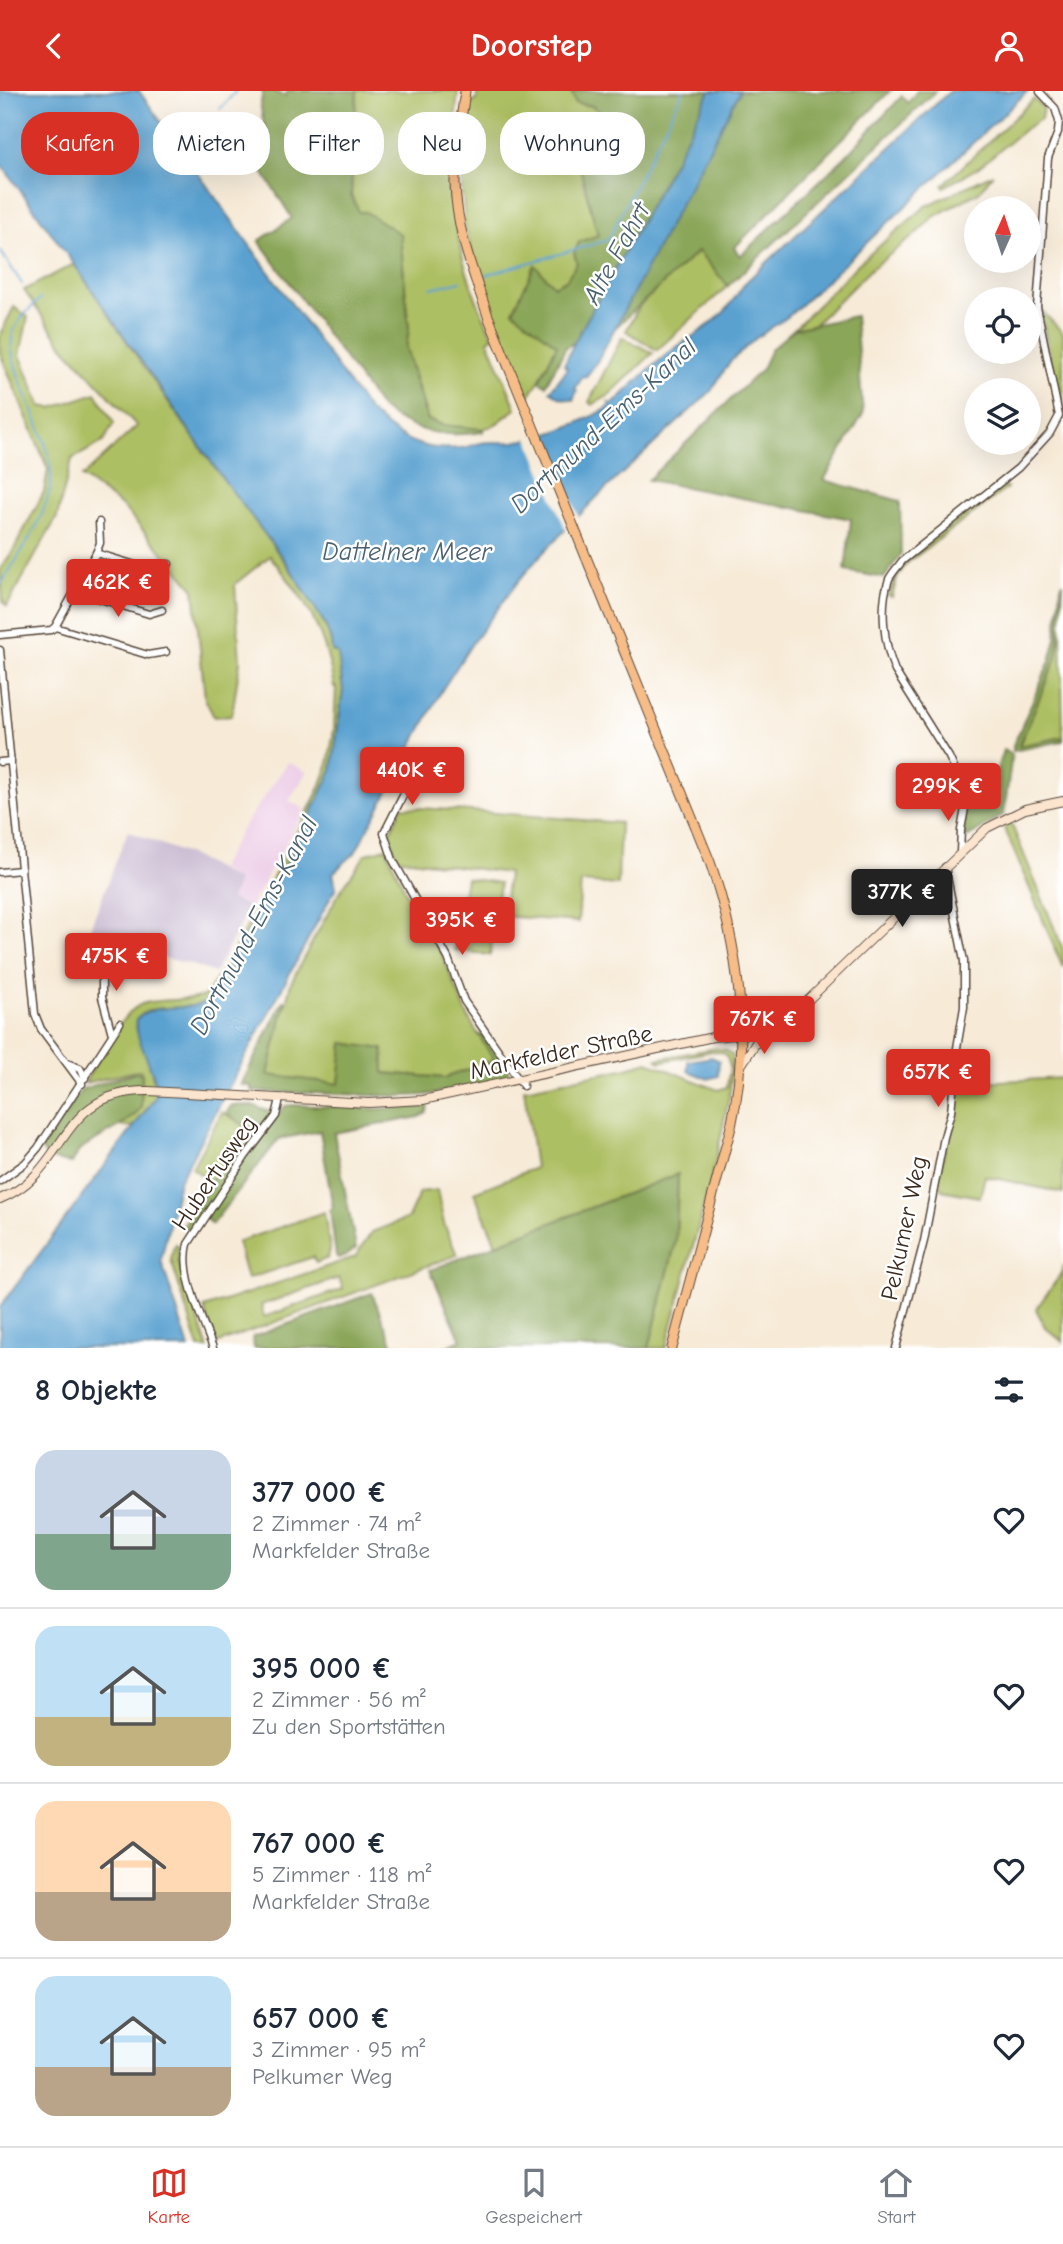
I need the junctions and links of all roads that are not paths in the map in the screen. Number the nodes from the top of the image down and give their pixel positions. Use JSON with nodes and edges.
{"nodes":[{"id":1,"x":465,"y":91,"type":"edge"},
{"id":2,"x":1040,"y":92,"type":"edge"},
{"id":3,"x":1061,"y":120,"type":"edge"},
{"id":4,"x":99,"y":522,"type":"dead end"},
{"id":5,"x":96,"y":553,"type":"junction"},
{"id":6,"x":169,"y":564,"type":"dead end"},
{"id":7,"x":74,"y":591,"type":"junction"},
{"id":8,"x":162,"y":610,"type":"dead end"},
{"id":9,"x":55,"y":627,"type":"junction"},
{"id":10,"x":0,"y":635,"type":"edge"},
{"id":11,"x":0,"y":650,"type":"edge"},
{"id":12,"x":166,"y":652,"type":"dead end"},
{"id":13,"x":11,"y":761,"type":"junction"},
{"id":14,"x":0,"y":762,"type":"edge"},
{"id":15,"x":417,"y":768,"type":"dead end"},
{"id":16,"x":1063,"y":801,"type":"edge"},
{"id":17,"x":960,"y":852,"type":"junction"},
{"id":18,"x":945,"y":867,"type":"junction"},
{"id":19,"x":21,"y":870,"type":"junction"},
{"id":20,"x":0,"y":872,"type":"edge"},
{"id":21,"x":102,"y":955,"type":"dead end"},
{"id":22,"x":120,"y":1023,"type":"dead end"},
{"id":23,"x":773,"y":1030,"type":"junction"},
{"id":24,"x":112,"y":1034,"type":"junction"},
{"id":25,"x":741,"y":1034,"type":"junction"},
{"id":26,"x":740,"y":1067,"type":"junction"},
{"id":27,"x":83,"y":1081,"type":"junction"},
{"id":28,"x":522,"y":1083,"type":"junction"},
{"id":29,"x":280,"y":1099,"type":"junction"},
{"id":30,"x":0,"y":1181,"type":"edge"},
{"id":31,"x":0,"y":1199,"type":"edge"},
{"id":32,"x":213,"y":1348,"type":"edge"},
{"id":33,"x":672,"y":1348,"type":"edge"},
{"id":34,"x":896,"y":1348,"type":"edge"}],
"edges":[{"from":1,"to":25,"type":"main road"},
{"from":2,"to":3,"type":"street"},
{"from":3,"to":17,"type":"street"},
{"from":4,"to":5,"type":"street"},
{"from":5,"to":6,"type":"street"},
{"from":5,"to":7,"type":"street"},
{"from":7,"to":8,"type":"street"},
{"from":7,"to":9,"type":"street"},
{"from":9,"to":10,"type":"street"},
{"from":9,"to":12,"type":"street"},
{"from":11,"to":13,"type":"street"},
{"from":13,"to":14,"type":"street"},
{"from":13,"to":19,"type":"street"},
{"from":15,"to":28,"type":"street"},
{"from":16,"to":17,"type":"street"},
{"from":17,"to":18,"type":"street"},
{"from":18,"to":23,"type":"street"},
{"from":18,"to":34,"type":"street","name":"Pelkumer Weg"},
{"from":19,"to":20,"type":"street"},
{"from":19,"to":27,"type":"street"},
{"from":21,"to":24,"type":"street"},
{"from":22,"to":24,"type":"street"},
{"from":23,"to":25,"type":"street","name":"Markfelder Straße"},
{"from":23,"to":26,"type":"street"},
{"from":24,"to":27,"type":"street"},
{"from":25,"to":26,"type":"main road"},
{"from":25,"to":28,"type":"street","name":"Markfelder Straße"},
{"from":26,"to":33,"type":"main road"},
{"from":27,"to":30,"type":"street"},
{"from":28,"to":29,"type":"street","name":"Markfelder Straße"},
{"from":29,"to":31,"type":"street","name":"Markfelder Straße"},
{"from":29,"to":32,"type":"street","name":"Hubertusweg"}]}
